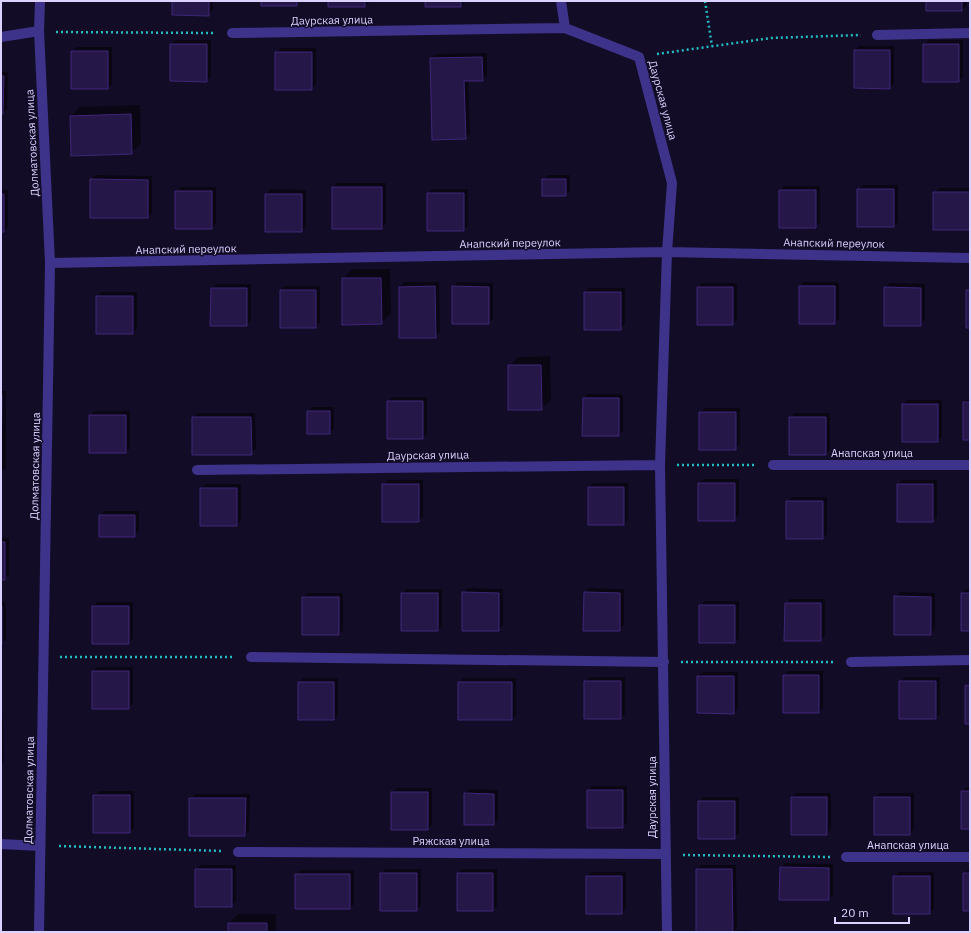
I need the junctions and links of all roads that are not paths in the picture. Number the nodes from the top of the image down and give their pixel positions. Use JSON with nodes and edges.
{"nodes":[{"id":1,"x":40,"y":1,"type":"edge"},
{"id":2,"x":561,"y":1,"type":"edge"},
{"id":3,"x":565,"y":28,"type":"junction"},
{"id":4,"x":39,"y":31,"type":"junction"},
{"id":5,"x":232,"y":33,"type":"road end"},
{"id":6,"x":970,"y":33,"type":"edge"},
{"id":7,"x":877,"y":35,"type":"road end"},
{"id":8,"x":1,"y":37,"type":"edge"},
{"id":9,"x":667,"y":252,"type":"junction"},
{"id":10,"x":970,"y":258,"type":"edge"},
{"id":11,"x":50,"y":263,"type":"junction"},
{"id":12,"x":660,"y":465,"type":"junction"},
{"id":13,"x":774,"y":465,"type":"road end"},
{"id":14,"x":970,"y":465,"type":"edge"},
{"id":15,"x":197,"y":470,"type":"dead end"},
{"id":16,"x":251,"y":657,"type":"road end"},
{"id":17,"x":970,"y":660,"type":"edge"},
{"id":18,"x":664,"y":662,"type":"junction"},
{"id":19,"x":851,"y":662,"type":"road end"},
{"id":20,"x":1,"y":844,"type":"edge"},
{"id":21,"x":40,"y":846,"type":"junction"},
{"id":22,"x":238,"y":852,"type":"road end"},
{"id":23,"x":665,"y":854,"type":"junction"},
{"id":24,"x":846,"y":857,"type":"road end"},
{"id":25,"x":970,"y":857,"type":"edge"},
{"id":26,"x":39,"y":932,"type":"edge"},
{"id":27,"x":666,"y":932,"type":"edge"}],
"edges":[{"from":1,"to":4,"type":"street","name":"Долматовская улица"},
{"from":2,"to":3,"type":"street"},
{"from":3,"to":5,"type":"street","name":"Даурская улица"},
{"from":3,"to":9,"type":"street","name":"Даурская улица"},
{"from":4,"to":8,"type":"street"},
{"from":4,"to":11,"type":"street","name":"Долматовская улица"},
{"from":6,"to":7,"type":"street"},
{"from":9,"to":10,"type":"street","name":"Анапский переулок"},
{"from":9,"to":11,"type":"street","name":"Анапский переулок"},
{"from":9,"to":12,"type":"street","name":"Даурская улица"},
{"from":11,"to":21,"type":"street","name":"Долматовская улица"},
{"from":12,"to":15,"type":"street","name":"Даурская улица"},
{"from":12,"to":18,"type":"street","name":"Даурская улица"},
{"from":13,"to":14,"type":"street","name":"Анапская улица"},
{"from":16,"to":18,"type":"street"},
{"from":17,"to":19,"type":"street"},
{"from":18,"to":23,"type":"street","name":"Даурская улица"},
{"from":20,"to":21,"type":"street"},
{"from":21,"to":26,"type":"street","name":"Долматовская улица"},
{"from":22,"to":23,"type":"street","name":"Ряжская улица"},
{"from":23,"to":27,"type":"street","name":"Даурская улица"},
{"from":24,"to":25,"type":"street","name":"Анапская улица"}]}
